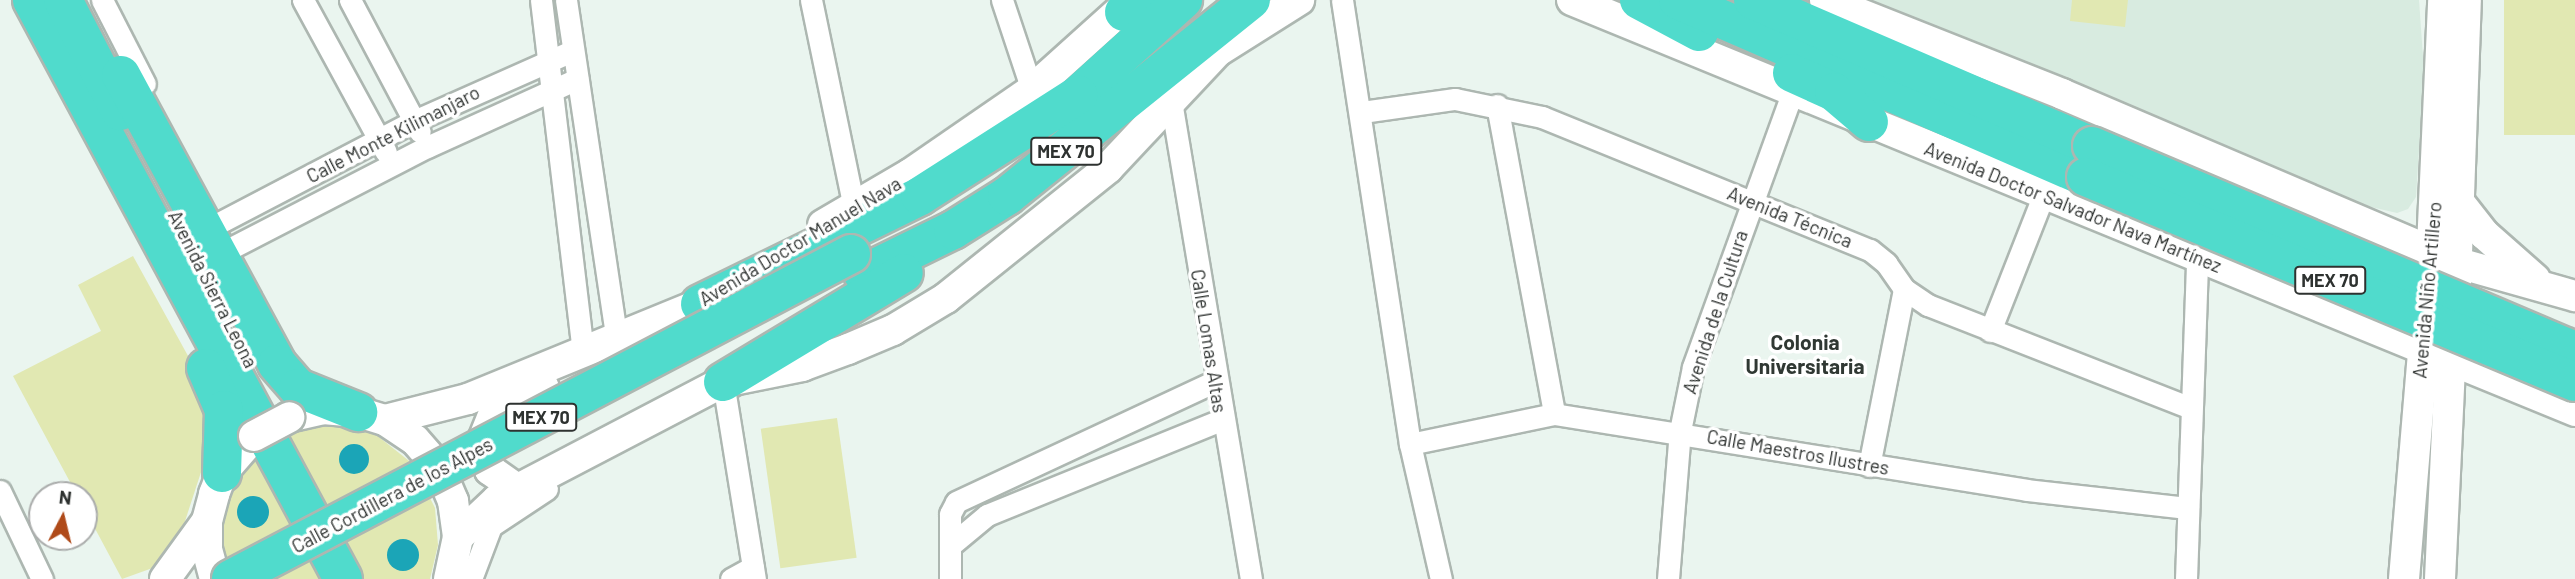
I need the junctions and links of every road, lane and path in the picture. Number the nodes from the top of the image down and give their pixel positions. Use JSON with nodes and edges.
{"nodes":[{"id":1,"x":12,"y":0,"type":"edge"},
{"id":2,"x":32,"y":0,"type":"edge"},
{"id":3,"x":63,"y":0,"type":"edge"},
{"id":4,"x":82,"y":0,"type":"edge"},
{"id":5,"x":102,"y":0,"type":"edge"},
{"id":6,"x":303,"y":0,"type":"edge"},
{"id":7,"x":350,"y":0,"type":"edge"},
{"id":8,"x":541,"y":0,"type":"edge"},
{"id":9,"x":566,"y":0,"type":"edge"},
{"id":10,"x":811,"y":0,"type":"edge"},
{"id":11,"x":1002,"y":0,"type":"edge"},
{"id":12,"x":1183,"y":0,"type":"edge"},
{"id":13,"x":1251,"y":0,"type":"edge"},
{"id":14,"x":1299,"y":0,"type":"edge"},
{"id":15,"x":1342,"y":0,"type":"edge"},
{"id":16,"x":1572,"y":0,"type":"edge"},
{"id":17,"x":1639,"y":0,"type":"edge"},
{"id":18,"x":1678,"y":0,"type":"edge"},
{"id":19,"x":1753,"y":0,"type":"edge"},
{"id":20,"x":1825,"y":0,"type":"edge"},
{"id":21,"x":2443,"y":0,"type":"edge"},
{"id":22,"x":2466,"y":0,"type":"edge"},
{"id":23,"x":1133,"y":4,"type":"edge"},
{"id":24,"x":572,"y":51,"type":"junction"},
{"id":25,"x":548,"y":58,"type":"junction"},
{"id":26,"x":577,"y":79,"type":"junction"},
{"id":27,"x":553,"y":89,"type":"junction"},
{"id":28,"x":1032,"y":90,"type":"junction"},
{"id":29,"x":1792,"y":93,"type":"junction"},
{"id":30,"x":1078,"y":95,"type":"junction"},
{"id":31,"x":85,"y":100,"type":"junction"},
{"id":32,"x":1171,"y":101,"type":"junction"},
{"id":33,"x":1497,"y":105,"type":"junction"},
{"id":34,"x":1362,"y":112,"type":"junction"},
{"id":35,"x":1107,"y":120,"type":"junction"},
{"id":36,"x":414,"y":121,"type":"junction"},
{"id":37,"x":1869,"y":122,"type":"junction"},
{"id":38,"x":379,"y":140,"type":"junction"},
{"id":39,"x":427,"y":147,"type":"junction"},
{"id":40,"x":112,"y":151,"type":"junction"},
{"id":41,"x":2089,"y":162,"type":"junction"},
{"id":42,"x":394,"y":163,"type":"junction"},
{"id":43,"x":2044,"y":194,"type":"junction"},
{"id":44,"x":2447,"y":200,"type":"junction"},
{"id":45,"x":1752,"y":201,"type":"junction"},
{"id":46,"x":854,"y":207,"type":"junction"},
{"id":47,"x":2350,"y":217,"type":"junction"},
{"id":48,"x":217,"y":224,"type":"junction"},
{"id":49,"x":2383,"y":231,"type":"junction"},
{"id":50,"x":229,"y":248,"type":"junction"},
{"id":51,"x":2445,"y":257,"type":"junction"},
{"id":52,"x":2197,"y":258,"type":"junction"},
{"id":53,"x":857,"y":264,"type":"junction"},
{"id":54,"x":2541,"y":286,"type":"junction"},
{"id":55,"x":1904,"y":289,"type":"junction"},
{"id":56,"x":239,"y":296,"type":"junction"},
{"id":57,"x":2575,"y":296,"type":"edge"},
{"id":58,"x":700,"y":303,"type":"junction"},
{"id":59,"x":2342,"y":315,"type":"junction"},
{"id":60,"x":665,"y":317,"type":"junction"},
{"id":61,"x":1990,"y":331,"type":"junction"},
{"id":62,"x":616,"y":336,"type":"junction"},
{"id":63,"x":583,"y":351,"type":"junction"},
{"id":64,"x":2575,"y":351,"type":"edge"},
{"id":65,"x":2436,"y":353,"type":"junction"},
{"id":66,"x":1215,"y":381,"type":"junction"},
{"id":67,"x":723,"y":382,"type":"junction"},
{"id":68,"x":2575,"y":382,"type":"edge"},
{"id":69,"x":2509,"y":385,"type":"junction"},
{"id":70,"x":2191,"y":408,"type":"junction"},
{"id":71,"x":2575,"y":411,"type":"edge"},
{"id":72,"x":1554,"y":414,"type":"junction"},
{"id":73,"x":371,"y":416,"type":"junction"},
{"id":74,"x":1221,"y":420,"type":"junction"},
{"id":75,"x":1680,"y":431,"type":"junction"},
{"id":76,"x":610,"y":438,"type":"junction"},
{"id":77,"x":1410,"y":444,"type":"junction"},
{"id":78,"x":1869,"y":466,"type":"junction"},
{"id":79,"x":222,"y":473,"type":"junction"},
{"id":80,"x":517,"y":489,"type":"junction"},
{"id":81,"x":0,"y":491,"type":"edge"},
{"id":82,"x":2188,"y":508,"type":"junction"},
{"id":83,"x":207,"y":521,"type":"junction"},
{"id":84,"x":458,"y":537,"type":"junction"},
{"id":85,"x":951,"y":545,"type":"junction"},
{"id":86,"x":754,"y":573,"type":"edge"},
{"id":87,"x":42,"y":579,"type":"edge"},
{"id":88,"x":165,"y":579,"type":"edge"},
{"id":89,"x":215,"y":579,"type":"edge"},
{"id":90,"x":231,"y":579,"type":"edge"},
{"id":91,"x":276,"y":579,"type":"edge"},
{"id":92,"x":343,"y":579,"type":"edge"},
{"id":93,"x":362,"y":579,"type":"edge"},
{"id":94,"x":449,"y":579,"type":"edge"},
{"id":95,"x":471,"y":579,"type":"edge"},
{"id":96,"x":731,"y":579,"type":"edge"},
{"id":97,"x":950,"y":579,"type":"edge"},
{"id":98,"x":1251,"y":579,"type":"edge"},
{"id":99,"x":1441,"y":579,"type":"edge"},
{"id":100,"x":1668,"y":579,"type":"edge"},
{"id":101,"x":2186,"y":579,"type":"edge"},
{"id":102,"x":2404,"y":579,"type":"edge"},
{"id":103,"x":2440,"y":579,"type":"edge"}],
"edges":[{"from":1,"to":31,"type":"street","name":"Avenida Sierra Leona"},
{"from":2,"to":31,"type":"highway","name":"Avenida Sierra Leona"},
{"from":3,"to":93,"type":"highway","name":"Avenida Sierra Leona"},
{"from":4,"to":56,"type":"highway"},
{"from":5,"to":48,"type":"street","name":"Avenida Sierra Leona"},
{"from":6,"to":38,"type":"street"},
{"from":7,"to":36,"type":"street"},
{"from":8,"to":25,"type":"street"},
{"from":9,"to":24,"type":"street"},
{"from":10,"to":46,"type":"street"},
{"from":11,"to":28,"type":"street"},
{"from":12,"to":30,"type":"highway","number":"MEX 70"},
{"from":13,"to":35,"type":"highway","number":"MEX 70"},
{"from":14,"to":32,"type":"main road"},
{"from":15,"to":34,"type":"street"},
{"from":16,"to":29,"type":"main road","name":"Avenida Doctor Salvador Nava Martínez"},
{"from":17,"to":37,"type":"highway"},
{"from":18,"to":41,"type":"highway","name":"Avenida Doctor Salvador Nava Martínez","number":"MEX 70"},
{"from":19,"to":41,"type":"highway","name":"Avenida Doctor Salvador Nava Martínez","number":"MEX 70"},
{"from":20,"to":47,"type":"main road"},
{"from":21,"to":44,"type":"main road","name":"Avenida Niño Artillero"},
{"from":22,"to":44,"type":"main road","name":"Avenida Niño Artillero"},
{"from":23,"to":28,"type":"main road","name":"Avenida Doctor Manuel Nava"},
{"from":24,"to":25,"type":"street","name":"Calle Monte Kilimanjaro"},
{"from":24,"to":26,"type":"street"},
{"from":25,"to":27,"type":"street"},
{"from":25,"to":36,"type":"street","name":"Calle Monte Kilimanjaro"},
{"from":26,"to":27,"type":"street","name":"Calle Monte Kilimanjaro"},
{"from":26,"to":62,"type":"street"},
{"from":27,"to":39,"type":"street","name":"Calle Monte Kilimanjaro"},
{"from":27,"to":63,"type":"street"},
{"from":28,"to":46,"type":"main road","name":"Avenida Doctor Manuel Nava"},
{"from":29,"to":37,"type":"main road","name":"Avenida Doctor Salvador Nava Martínez"},
{"from":29,"to":45,"type":"street","name":"Avenida de la Cultura"},
{"from":30,"to":53,"type":"highway","number":"MEX 70"},
{"from":30,"to":58,"type":"highway"},
{"from":31,"to":40,"type":"highway","name":"Avenida Sierra Leona"},
{"from":32,"to":66,"type":"street","name":"Calle Lomas Altas"},
{"from":32,"to":67,"type":"main road"},
{"from":33,"to":34,"type":"street","name":"Avenida Técnica"},
{"from":33,"to":45,"type":"street","name":"Avenida Técnica"},
{"from":33,"to":72,"type":"street"},
{"from":34,"to":77,"type":"street"},
{"from":35,"to":53,"type":"highway","number":"MEX 70"},
{"from":35,"to":67,"type":"highway"},
{"from":36,"to":38,"type":"street","name":"Calle Monte Kilimanjaro"},
{"from":36,"to":39,"type":"street"},
{"from":37,"to":43,"type":"main road","name":"Avenida Doctor Salvador Nava Martínez"},
{"from":38,"to":42,"type":"street"},
{"from":38,"to":48,"type":"street","name":"Calle Monte Kilimanjaro"},
{"from":39,"to":42,"type":"street","name":"Calle Monte Kilimanjaro"},
{"from":40,"to":79,"type":"highway"},
{"from":40,"to":92,"type":"highway","name":"Avenida Sierra Leona"},
{"from":41,"to":64,"type":"highway","name":"Avenida Doctor Salvador Nava Martínez","number":"MEX 70","bridge":true},
{"from":41,"to":68,"type":"highway","name":"Avenida Doctor Salvador Nava Martínez","number":"MEX 70","bridge":true},
{"from":42,"to":50,"type":"street","name":"Calle Monte Kilimanjaro"},
{"from":43,"to":52,"type":"main road","name":"Avenida Doctor Salvador Nava Martínez"},
{"from":43,"to":61,"type":"street"},
{"from":44,"to":49,"type":"main road"},
{"from":44,"to":51,"type":"main road","name":"Avenida Niño Artillero"},
{"from":44,"to":54,"type":"main road"},
{"from":45,"to":55,"type":"street","name":"Avenida Técnica"},
{"from":45,"to":75,"type":"street","name":"Avenida de la Cultura"},
{"from":46,"to":58,"type":"main road","name":"Avenida Doctor Manuel Nava"},
{"from":47,"to":49,"type":"main road"},
{"from":47,"to":59,"type":"main road"},
{"from":48,"to":50,"type":"street","name":"Avenida Sierra Leona"},
{"from":49,"to":51,"type":"main road"},
{"from":50,"to":56,"type":"street","name":"Avenida Sierra Leona"},
{"from":51,"to":54,"type":"main road"},
{"from":51,"to":65,"type":"main road","name":"Avenida Niño Artillero"},
{"from":52,"to":59,"type":"main road","name":"Avenida Doctor Salvador Nava Martínez"},
{"from":52,"to":70,"type":"street"},
{"from":53,"to":90,"type":"highway","name":"Calle Cordillera de los Alpes","number":"MEX 70","bridge":true},
{"from":53,"to":91,"type":"highway","name":"Calle Cordillera de los Alpes","number":"MEX 70"},
{"from":54,"to":57,"type":"main road"},
{"from":54,"to":69,"type":"main road"},
{"from":55,"to":61,"type":"street","name":"Avenida Técnica"},
{"from":55,"to":78,"type":"street"},
{"from":56,"to":73,"type":"highway"},
{"from":58,"to":60,"type":"main road","name":"Avenida Doctor Manuel Nava"},
{"from":59,"to":65,"type":"main road","name":"Avenida Doctor Salvador Nava Martínez"},
{"from":60,"to":62,"type":"main road","name":"Avenida Doctor Manuel Nava"},
{"from":60,"to":80,"type":"main road"},
{"from":61,"to":70,"type":"street","name":"Avenida Técnica"},
{"from":62,"to":63,"type":"main road","name":"Avenida Doctor Manuel Nava"},
{"from":63,"to":73,"type":"main road","name":"Avenida Doctor Manuel Nava"},
{"from":65,"to":69,"type":"main road","name":"Avenida Doctor Salvador Nava Martínez"},
{"from":65,"to":102,"type":"main road","name":"Avenida Niño Artillero"},
{"from":65,"to":103,"type":"main road","name":"Avenida Niño Artillero"},
{"from":66,"to":74,"type":"street","name":"Calle Lomas Altas"},
{"from":66,"to":85,"type":"street"},
{"from":67,"to":76,"type":"main road"},
{"from":67,"to":86,"type":"street"},
{"from":69,"to":71,"type":"main road","name":"Avenida Doctor Salvador Nava Martínez"},
{"from":70,"to":82,"type":"street"},
{"from":72,"to":75,"type":"street","name":"Calle Maestros Ilustres"},
{"from":72,"to":77,"type":"street","name":"Calle Maestros Ilustres"},
{"from":73,"to":79,"type":"main road","bridge":true},
{"from":73,"to":84,"type":"main road"},
{"from":74,"to":85,"type":"street"},
{"from":74,"to":98,"type":"street","name":"Calle Lomas Altas"},
{"from":75,"to":78,"type":"street","name":"Calle Maestros Ilustres"},
{"from":75,"to":100,"type":"street","name":"Avenida de la Cultura"},
{"from":76,"to":80,"type":"main road"},
{"from":76,"to":95,"type":"street"},
{"from":77,"to":99,"type":"street"},
{"from":78,"to":82,"type":"street","name":"Calle Maestros Ilustres"},
{"from":79,"to":83,"type":"main road"},
{"from":80,"to":84,"type":"main road"},
{"from":81,"to":87,"type":"street"},
{"from":82,"to":101,"type":"street"},
{"from":83,"to":88,"type":"main road"},
{"from":83,"to":89,"type":"main road"},
{"from":84,"to":94,"type":"main road"},
{"from":85,"to":97,"type":"street"},
{"from":86,"to":96,"type":"street"}]}
